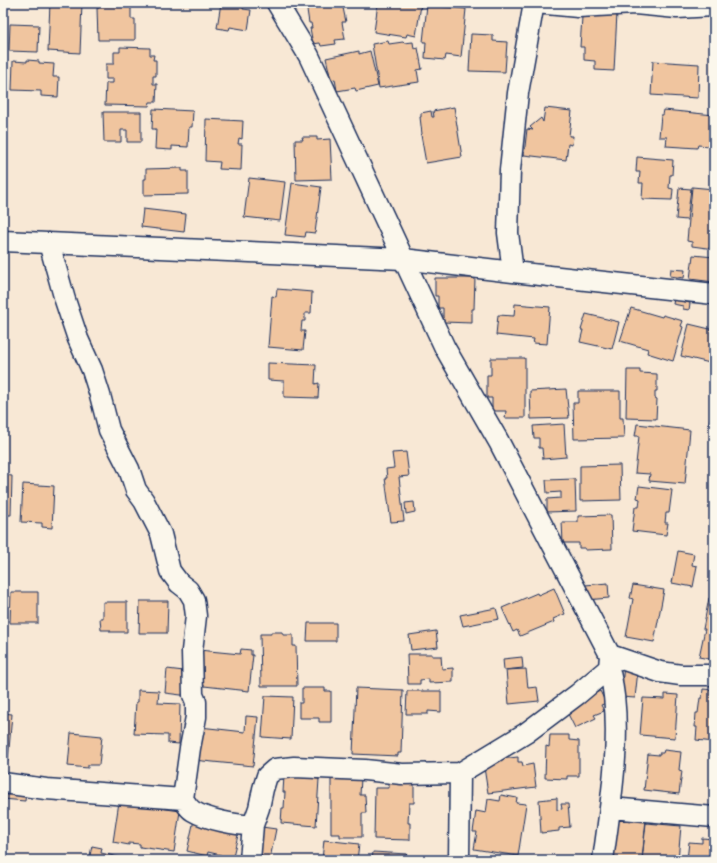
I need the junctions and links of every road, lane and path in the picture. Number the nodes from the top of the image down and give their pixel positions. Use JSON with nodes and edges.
{"nodes":[{"id":1,"x":277,"y":3,"type":"edge"},
{"id":2,"x":535,"y":3,"type":"edge"},
{"id":3,"x":591,"y":5,"type":"edge"},
{"id":4,"x":714,"y":6,"type":"edge"},
{"id":5,"x":3,"y":241,"type":"edge"},
{"id":6,"x":49,"y":243,"type":"junction"},
{"id":7,"x":403,"y":258,"type":"junction"},
{"id":8,"x":513,"y":272,"type":"junction"},
{"id":9,"x":714,"y":294,"type":"edge"},
{"id":10,"x":609,"y":661,"type":"junction"},
{"id":11,"x":714,"y":675,"type":"edge"},
{"id":12,"x":460,"y":773,"type":"junction"},
{"id":13,"x":3,"y":783,"type":"edge"},
{"id":14,"x":183,"y":799,"type":"junction"},
{"id":15,"x":610,"y":808,"type":"junction"},
{"id":16,"x":714,"y":817,"type":"edge"},
{"id":17,"x":253,"y":825,"type":"junction"},
{"id":18,"x":250,"y":860,"type":"edge"},
{"id":19,"x":459,"y":860,"type":"edge"},
{"id":20,"x":603,"y":860,"type":"edge"}],
"edges":[{"from":1,"to":7,"type":"street"},
{"from":2,"to":3,"type":"street"},
{"from":2,"to":8,"type":"street"},
{"from":3,"to":4,"type":"street"},
{"from":5,"to":6,"type":"street"},
{"from":6,"to":7,"type":"street"},
{"from":6,"to":14,"type":"street"},
{"from":7,"to":8,"type":"street"},
{"from":7,"to":10,"type":"street"},
{"from":8,"to":9,"type":"street"},
{"from":10,"to":11,"type":"street"},
{"from":10,"to":12,"type":"street"},
{"from":10,"to":15,"type":"street"},
{"from":12,"to":17,"type":"street"},
{"from":12,"to":19,"type":"street"},
{"from":13,"to":14,"type":"street"},
{"from":14,"to":17,"type":"street"},
{"from":15,"to":16,"type":"street"},
{"from":15,"to":20,"type":"street"},
{"from":17,"to":18,"type":"street"}]}
